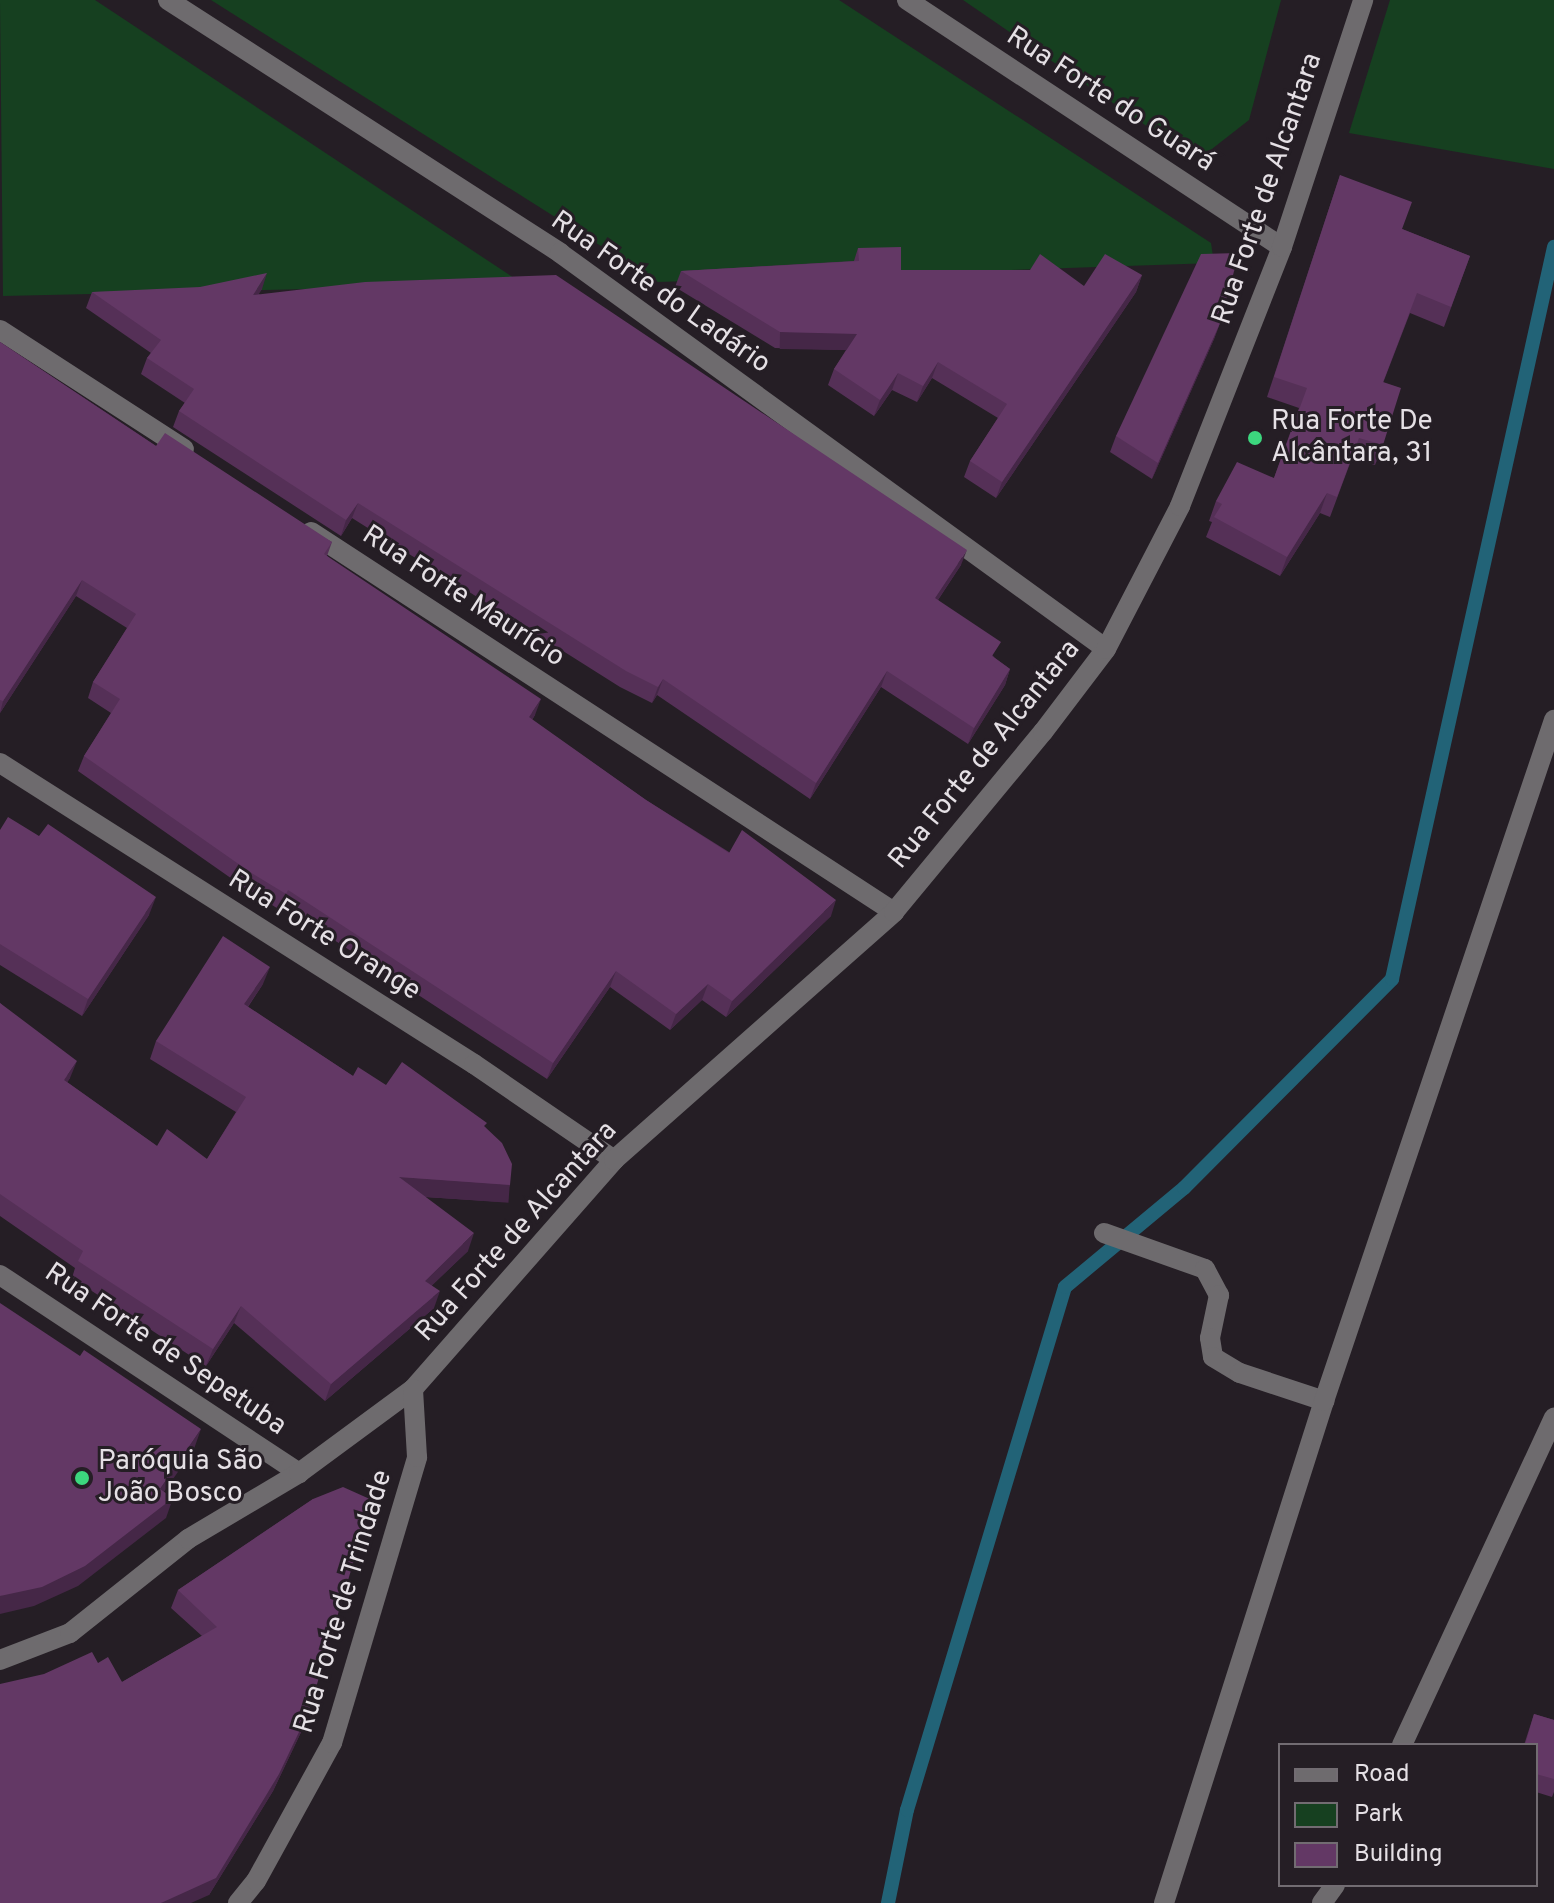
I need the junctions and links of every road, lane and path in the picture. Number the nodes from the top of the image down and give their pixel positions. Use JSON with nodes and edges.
{"nodes":[{"id":1,"x":168,"y":0,"type":"edge"},
{"id":2,"x":907,"y":0,"type":"edge"},
{"id":3,"x":1363,"y":0,"type":"edge"},
{"id":4,"x":1282,"y":247,"type":"junction"},
{"id":5,"x":0,"y":330,"type":"edge"},
{"id":6,"x":196,"y":457,"type":"edge"},
{"id":7,"x":287,"y":516,"type":"edge"},
{"id":8,"x":1106,"y":649,"type":"junction"},
{"id":9,"x":1554,"y":720,"type":"edge"},
{"id":10,"x":0,"y":763,"type":"edge"},
{"id":11,"x":894,"y":912,"type":"junction"},
{"id":12,"x":614,"y":1160,"type":"junction"},
{"id":13,"x":1104,"y":1233,"type":"dead end"},
{"id":14,"x":0,"y":1275,"type":"edge"},
{"id":15,"x":413,"y":1389,"type":"junction"},
{"id":16,"x":1324,"y":1401,"type":"junction"},
{"id":17,"x":1554,"y":1418,"type":"edge"},
{"id":18,"x":299,"y":1473,"type":"junction"},
{"id":19,"x":0,"y":1660,"type":"edge"},
{"id":20,"x":1403,"y":1743,"type":"edge"},
{"id":21,"x":238,"y":1903,"type":"edge"},
{"id":22,"x":1164,"y":1903,"type":"edge"}],
"edges":[{"from":1,"to":8,"type":"street","name":"Rua Forte do Ladário"},
{"from":2,"to":4,"type":"street","name":"Rua Forte do Guará"},
{"from":3,"to":4,"type":"street","name":"Rua Forte de Alcantara"},
{"from":4,"to":8,"type":"street","name":"Rua Forte de Alcantara"},
{"from":5,"to":6,"type":"street"},
{"from":7,"to":11,"type":"street","name":"Rua Forte Maurício"},
{"from":8,"to":11,"type":"street","name":"Rua Forte de Alcantara"},
{"from":9,"to":16,"type":"street"},
{"from":10,"to":12,"type":"street","name":"Rua Forte Orange"},
{"from":11,"to":12,"type":"street","name":"Rua Forte de Alcantara"},
{"from":12,"to":15,"type":"street","name":"Rua Forte de Alcantara"},
{"from":13,"to":16,"type":"street"},
{"from":14,"to":18,"type":"street","name":"Rua Forte de Sepetuba"},
{"from":15,"to":18,"type":"street","name":"Rua Forte de Alcantara"},
{"from":15,"to":21,"type":"street","name":"Rua Forte de Trindade"},
{"from":16,"to":22,"type":"street"},
{"from":17,"to":20,"type":"street"},
{"from":18,"to":19,"type":"street","name":"Rua Forte de Alcantara"}]}
